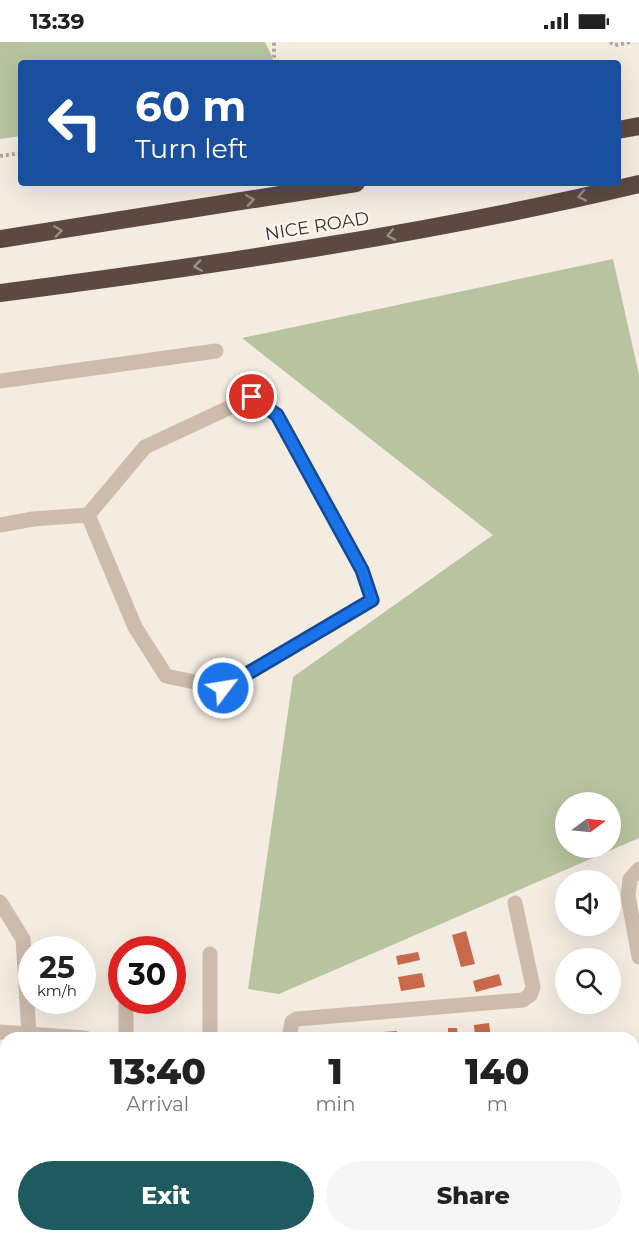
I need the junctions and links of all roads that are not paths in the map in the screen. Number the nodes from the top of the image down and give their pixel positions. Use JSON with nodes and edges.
{"nodes":[{"id":1,"x":639,"y":126,"type":"edge"},
{"id":2,"x":621,"y":129,"type":"edge"},
{"id":3,"x":639,"y":184,"type":"edge"},
{"id":4,"x":337,"y":186,"type":"edge"},
{"id":5,"x":0,"y":239,"type":"edge"},
{"id":6,"x":0,"y":293,"type":"edge"},
{"id":7,"x":216,"y":351,"type":"dead end"},
{"id":8,"x":0,"y":381,"type":"edge"},
{"id":9,"x":88,"y":515,"type":"junction"},
{"id":10,"x":0,"y":525,"type":"edge"},
{"id":11,"x":639,"y":868,"type":"edge"},
{"id":12,"x":0,"y":902,"type":"edge"},
{"id":13,"x":515,"y":903,"type":"dead end"},
{"id":14,"x":637,"y":940,"type":"edge"},
{"id":15,"x":210,"y":954,"type":"dead end"},
{"id":16,"x":639,"y":957,"type":"edge"},
{"id":17,"x":126,"y":1014,"type":"edge"},
{"id":18,"x":28,"y":1032,"type":"edge"},
{"id":19,"x":126,"y":1032,"type":"edge"},
{"id":20,"x":210,"y":1032,"type":"edge"},
{"id":21,"x":290,"y":1032,"type":"edge"}],
"edges":[{"from":1,"to":2,"type":"highway"},
{"from":3,"to":6,"type":"highway","name":"NICE ROAD","one_way":true},
{"from":5,"to":4,"type":"highway","name":"NICE ROAD","one_way":true},
{"from":7,"to":8,"type":"street"},
{"from":9,"to":9,"type":"street"},
{"from":9,"to":10,"type":"street"},
{"from":11,"to":14,"type":"street"},
{"from":12,"to":18,"type":"street"},
{"from":13,"to":21,"type":"street"},
{"from":14,"to":16,"type":"street"},
{"from":15,"to":20,"type":"street"},
{"from":17,"to":19,"type":"street"}]}
